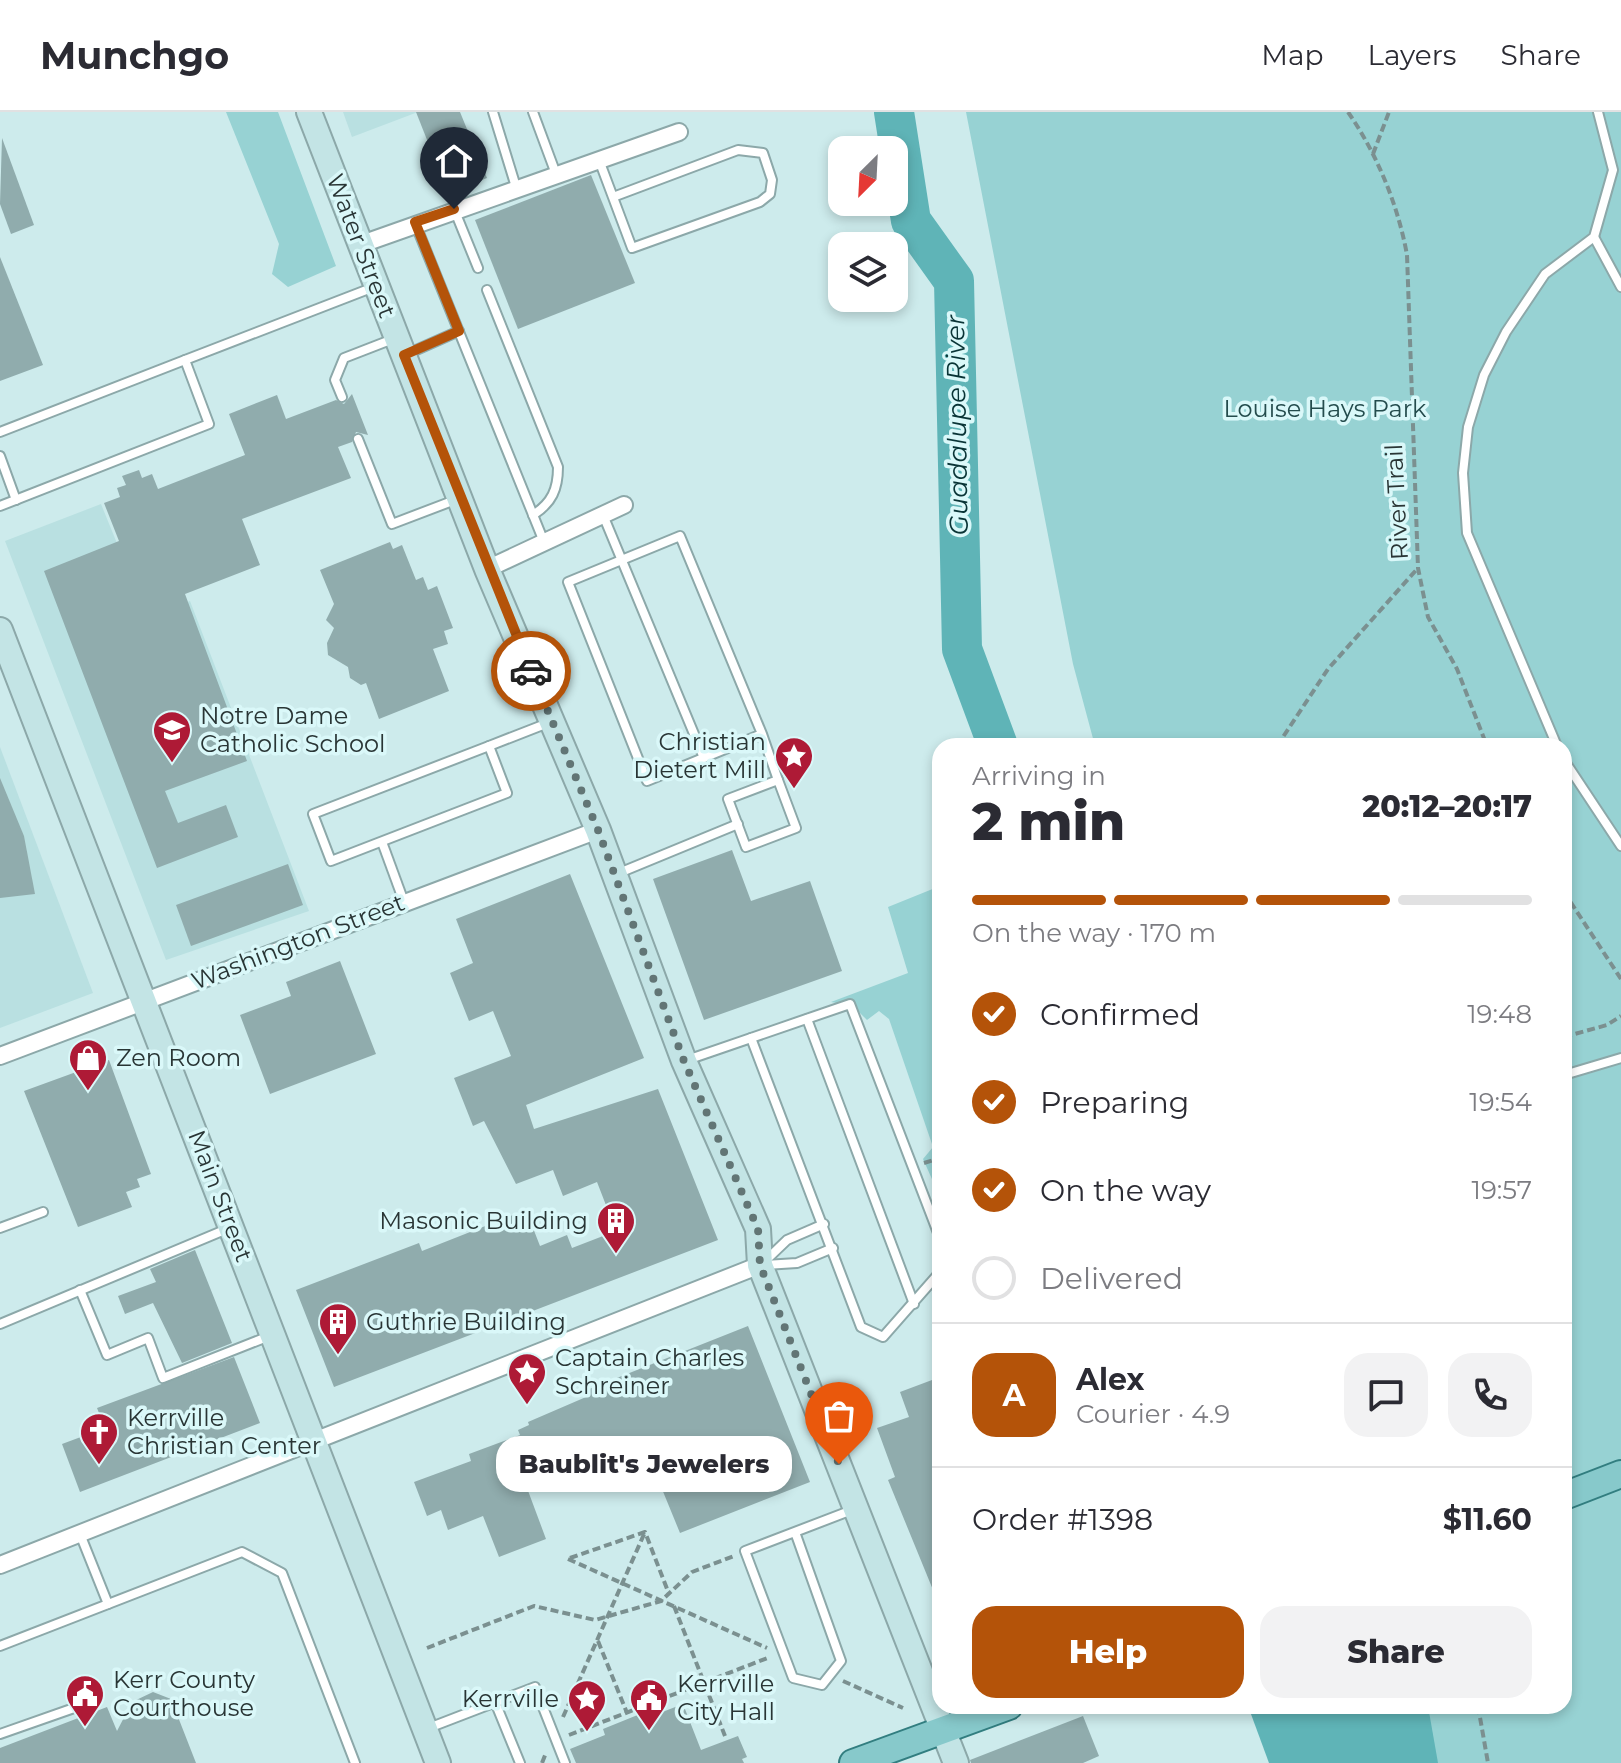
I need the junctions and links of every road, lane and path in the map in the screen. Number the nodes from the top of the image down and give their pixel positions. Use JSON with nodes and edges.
{"nodes":[{"id":1,"x":309,"y":112,"type":"edge"},
{"id":2,"x":493,"y":112,"type":"edge"},
{"id":3,"x":533,"y":112,"type":"edge"},
{"id":4,"x":1348,"y":112,"type":"edge"},
{"id":5,"x":1389,"y":112,"type":"edge"},
{"id":6,"x":1598,"y":112,"type":"edge"},
{"id":7,"x":679,"y":132,"type":"dead end"},
{"id":8,"x":1373,"y":154,"type":"junction"},
{"id":9,"x":599,"y":159,"type":"junction"},
{"id":10,"x":556,"y":174,"type":"junction"},
{"id":11,"x":516,"y":187,"type":"junction"},
{"id":12,"x":613,"y":197,"type":"junction"},
{"id":13,"x":454,"y":209,"type":"junction"},
{"id":14,"x":415,"y":222,"type":"junction"},
{"id":15,"x":1594,"y":237,"type":"junction"},
{"id":16,"x":359,"y":245,"type":"junction"},
{"id":17,"x":478,"y":268,"type":"dead end"},
{"id":18,"x":376,"y":286,"type":"junction"},
{"id":19,"x":1621,"y":287,"type":"edge"},
{"id":20,"x":487,"y":290,"type":"dead end"},
{"id":21,"x":459,"y":331,"type":"junction"},
{"id":22,"x":400,"y":347,"type":"junction"},
{"id":23,"x":185,"y":360,"type":"junction"},
{"id":24,"x":342,"y":397,"type":"dead end"},
{"id":25,"x":0,"y":432,"type":"edge"},
{"id":26,"x":358,"y":439,"type":"dead end"},
{"id":27,"x":0,"y":456,"type":"edge"},
{"id":28,"x":460,"y":498,"type":"junction"},
{"id":29,"x":16,"y":500,"type":"junction"},
{"id":30,"x":624,"y":505,"type":"dead end"},
{"id":31,"x":0,"y":506,"type":"edge"},
{"id":32,"x":533,"y":515,"type":"junction"},
{"id":33,"x":603,"y":515,"type":"junction"},
{"id":34,"x":544,"y":542,"type":"junction"},
{"id":35,"x":622,"y":560,"type":"junction"},
{"id":36,"x":1418,"y":568,"type":"junction"},
{"id":37,"x":487,"y":569,"type":"junction"},
{"id":38,"x":0,"y":630,"type":"edge"},
{"id":39,"x":552,"y":722,"type":"junction"},
{"id":40,"x":762,"y":734,"type":"junction"},
{"id":41,"x":1282,"y":738,"type":"edge"},
{"id":42,"x":1484,"y":738,"type":"edge"},
{"id":43,"x":1554,"y":738,"type":"edge"},
{"id":44,"x":489,"y":746,"type":"junction"},
{"id":45,"x":704,"y":758,"type":"junction"},
{"id":46,"x":1572,"y":772,"type":"edge"},
{"id":47,"x":778,"y":780,"type":"junction"},
{"id":48,"x":738,"y":824,"type":"junction"},
{"id":49,"x":598,"y":830,"type":"junction"},
{"id":50,"x":382,"y":842,"type":"junction"},
{"id":51,"x":1621,"y":846,"type":"edge"},
{"id":52,"x":615,"y":875,"type":"junction"},
{"id":53,"x":404,"y":902,"type":"junction"},
{"id":54,"x":1572,"y":904,"type":"edge"},
{"id":55,"x":1621,"y":979,"type":"edge"},
{"id":56,"x":146,"y":999,"type":"junction"},
{"id":57,"x":1621,"y":1016,"type":"edge"},
{"id":58,"x":807,"y":1019,"type":"junction"},
{"id":59,"x":1572,"y":1035,"type":"edge"},
{"id":60,"x":751,"y":1038,"type":"junction"},
{"id":61,"x":0,"y":1056,"type":"edge"},
{"id":62,"x":1621,"y":1058,"type":"edge"},
{"id":63,"x":684,"y":1061,"type":"junction"},
{"id":64,"x":1572,"y":1073,"type":"edge"},
{"id":65,"x":43,"y":1212,"type":"dead end"},
{"id":66,"x":932,"y":1217,"type":"edge"},
{"id":67,"x":824,"y":1224,"type":"junction"},
{"id":68,"x":232,"y":1227,"type":"junction"},
{"id":69,"x":0,"y":1228,"type":"edge"},
{"id":70,"x":833,"y":1248,"type":"junction"},
{"id":71,"x":760,"y":1265,"type":"junction"},
{"id":72,"x":932,"y":1282,"type":"edge"},
{"id":73,"x":80,"y":1290,"type":"junction"},
{"id":74,"x":914,"y":1304,"type":"junction"},
{"id":75,"x":0,"y":1324,"type":"edge"},
{"id":76,"x":274,"y":1334,"type":"junction"},
{"id":77,"x":315,"y":1440,"type":"junction"},
{"id":78,"x":1621,"y":1474,"type":"edge"},
{"id":79,"x":1572,"y":1493,"type":"edge"},
{"id":80,"x":856,"y":1509,"type":"junction"},
{"id":81,"x":645,"y":1532,"type":"junction"},
{"id":82,"x":795,"y":1532,"type":"junction"},
{"id":83,"x":80,"y":1534,"type":"junction"},
{"id":84,"x":745,"y":1551,"type":"junction"},
{"id":85,"x":0,"y":1565,"type":"edge"},
{"id":86,"x":622,"y":1583,"type":"junction"},
{"id":87,"x":669,"y":1594,"type":"junction"},
{"id":88,"x":661,"y":1601,"type":"junction"},
{"id":89,"x":108,"y":1604,"type":"junction"},
{"id":90,"x":674,"y":1606,"type":"junction"},
{"id":91,"x":608,"y":1617,"type":"junction"},
{"id":92,"x":597,"y":1639,"type":"junction"},
{"id":93,"x":0,"y":1646,"type":"edge"},
{"id":94,"x":427,"y":1648,"type":"dead end"},
{"id":95,"x":843,"y":1681,"type":"dead end"},
{"id":96,"x":704,"y":1683,"type":"junction"},
{"id":97,"x":932,"y":1701,"type":"edge"},
{"id":98,"x":495,"y":1702,"type":"junction"},
{"id":99,"x":77,"y":1707,"type":"dead end"},
{"id":100,"x":903,"y":1708,"type":"dead end"},
{"id":101,"x":627,"y":1713,"type":"junction"},
{"id":102,"x":937,"y":1714,"type":"edge"},
{"id":103,"x":986,"y":1714,"type":"edge"},
{"id":104,"x":1479,"y":1714,"type":"edge"},
{"id":105,"x":425,"y":1729,"type":"junction"},
{"id":106,"x":943,"y":1729,"type":"junction"},
{"id":107,"x":0,"y":1734,"type":"edge"},
{"id":108,"x":725,"y":1736,"type":"dead end"},
{"id":109,"x":355,"y":1763,"type":"edge"},
{"id":110,"x":438,"y":1763,"type":"edge"},
{"id":111,"x":520,"y":1763,"type":"edge"},
{"id":112,"x":565,"y":1763,"type":"edge"},
{"id":113,"x":853,"y":1763,"type":"edge"},
{"id":114,"x":956,"y":1763,"type":"edge"},
{"id":115,"x":1488,"y":1763,"type":"edge"}],
"edges":[{"from":1,"to":16,"type":"street","name":"Water Street"},
{"from":2,"to":11,"type":"lane"},
{"from":3,"to":10,"type":"lane"},
{"from":4,"to":8,"type":"path","name":"River Trail"},
{"from":5,"to":8,"type":"path"},
{"from":6,"to":15,"type":"lane"},
{"from":7,"to":9,"type":"street"},
{"from":8,"to":36,"type":"path","name":"River Trail"},
{"from":9,"to":10,"type":"street"},
{"from":9,"to":12,"type":"lane"},
{"from":10,"to":11,"type":"street"},
{"from":11,"to":13,"type":"street"},
{"from":12,"to":12,"type":"lane"},
{"from":13,"to":14,"type":"street"},
{"from":13,"to":17,"type":"lane"},
{"from":14,"to":16,"type":"street"},
{"from":14,"to":21,"type":"lane"},
{"from":15,"to":19,"type":"lane"},
{"from":15,"to":43,"type":"lane"},
{"from":16,"to":18,"type":"street","name":"Water Street"},
{"from":18,"to":22,"type":"street","name":"Water Street"},
{"from":18,"to":23,"type":"lane"},
{"from":20,"to":32,"type":"lane"},
{"from":21,"to":22,"type":"lane"},
{"from":21,"to":32,"type":"lane"},
{"from":22,"to":24,"type":"lane"},
{"from":22,"to":28,"type":"street","name":"Water Street"},
{"from":23,"to":25,"type":"lane"},
{"from":23,"to":29,"type":"lane"},
{"from":26,"to":28,"type":"lane"},
{"from":27,"to":29,"type":"lane"},
{"from":28,"to":37,"type":"street","name":"Water Street"},
{"from":29,"to":31,"type":"lane"},
{"from":30,"to":33,"type":"street"},
{"from":32,"to":34,"type":"lane"},
{"from":33,"to":34,"type":"street"},
{"from":33,"to":35,"type":"lane"},
{"from":34,"to":37,"type":"street"},
{"from":35,"to":40,"type":"lane"},
{"from":35,"to":45,"type":"lane"},
{"from":35,"to":45,"type":"lane"},
{"from":36,"to":41,"type":"path"},
{"from":36,"to":42,"type":"path","name":"River Trail"},
{"from":37,"to":39,"type":"street","name":"Water Street"},
{"from":38,"to":56,"type":"street","name":"Main Street"},
{"from":39,"to":44,"type":"lane"},
{"from":39,"to":49,"type":"street","name":"Water Street"},
{"from":40,"to":45,"type":"lane"},
{"from":40,"to":47,"type":"lane"},
{"from":44,"to":50,"type":"lane"},
{"from":44,"to":50,"type":"lane"},
{"from":46,"to":51,"type":"lane"},
{"from":47,"to":48,"type":"lane"},
{"from":47,"to":48,"type":"lane"},
{"from":48,"to":52,"type":"lane"},
{"from":49,"to":52,"type":"street","name":"Water Street"},
{"from":49,"to":53,"type":"street","name":"Washington Street"},
{"from":50,"to":53,"type":"lane"},
{"from":52,"to":63,"type":"street","name":"Water Street"},
{"from":53,"to":56,"type":"street","name":"Washington Street"},
{"from":54,"to":55,"type":"path"},
{"from":56,"to":61,"type":"street","name":"Washington Street"},
{"from":56,"to":68,"type":"street","name":"Main Street"},
{"from":57,"to":59,"type":"path"},
{"from":58,"to":60,"type":"lane"},
{"from":58,"to":66,"type":"lane"},
{"from":58,"to":74,"type":"lane"},
{"from":60,"to":63,"type":"lane"},
{"from":60,"to":67,"type":"lane"},
{"from":62,"to":64,"type":"lane"},
{"from":63,"to":71,"type":"street","name":"Water Street"},
{"from":65,"to":69,"type":"lane"},
{"from":67,"to":70,"type":"lane"},
{"from":67,"to":71,"type":"lane"},
{"from":68,"to":73,"type":"lane"},
{"from":68,"to":76,"type":"street","name":"Main Street"},
{"from":70,"to":71,"type":"lane"},
{"from":70,"to":74,"type":"lane"},
{"from":71,"to":77,"type":"street"},
{"from":71,"to":80,"type":"street","name":"Water Street"},
{"from":72,"to":74,"type":"lane"},
{"from":73,"to":75,"type":"lane"},
{"from":73,"to":76,"type":"lane"},
{"from":76,"to":77,"type":"street","name":"Main Street"},
{"from":77,"to":83,"type":"street"},
{"from":77,"to":105,"type":"street","name":"Main Street"},
{"from":78,"to":79,"type":"main road"},
{"from":80,"to":82,"type":"lane"},
{"from":80,"to":97,"type":"street","name":"Water Street"},
{"from":81,"to":86,"type":"path"},
{"from":81,"to":86,"type":"path"},
{"from":81,"to":87,"type":"path"},
{"from":82,"to":84,"type":"lane"},
{"from":82,"to":84,"type":"lane"},
{"from":83,"to":85,"type":"street"},
{"from":83,"to":89,"type":"lane"},
{"from":84,"to":87,"type":"path"},
{"from":86,"to":88,"type":"path"},
{"from":86,"to":91,"type":"path"},
{"from":87,"to":88,"type":"path"},
{"from":88,"to":90,"type":"path"},
{"from":88,"to":91,"type":"path"},
{"from":89,"to":93,"type":"lane"},
{"from":89,"to":109,"type":"lane"},
{"from":90,"to":96,"type":"path"},
{"from":90,"to":96,"type":"path"},
{"from":91,"to":92,"type":"path"},
{"from":91,"to":94,"type":"path"},
{"from":92,"to":101,"type":"path"},
{"from":92,"to":101,"type":"path"},
{"from":95,"to":100,"type":"path"},
{"from":96,"to":101,"type":"path"},
{"from":96,"to":108,"type":"path"},
{"from":98,"to":105,"type":"lane"},
{"from":98,"to":111,"type":"lane"},
{"from":98,"to":112,"type":"lane"},
{"from":99,"to":107,"type":"lane"},
{"from":102,"to":106,"type":"street","name":"Water Street"},
{"from":103,"to":106,"type":"main road"},
{"from":104,"to":115,"type":"path"},
{"from":105,"to":110,"type":"street","name":"Main Street"},
{"from":106,"to":113,"type":"main road"},
{"from":106,"to":114,"type":"street","name":"Water Street"}]}
